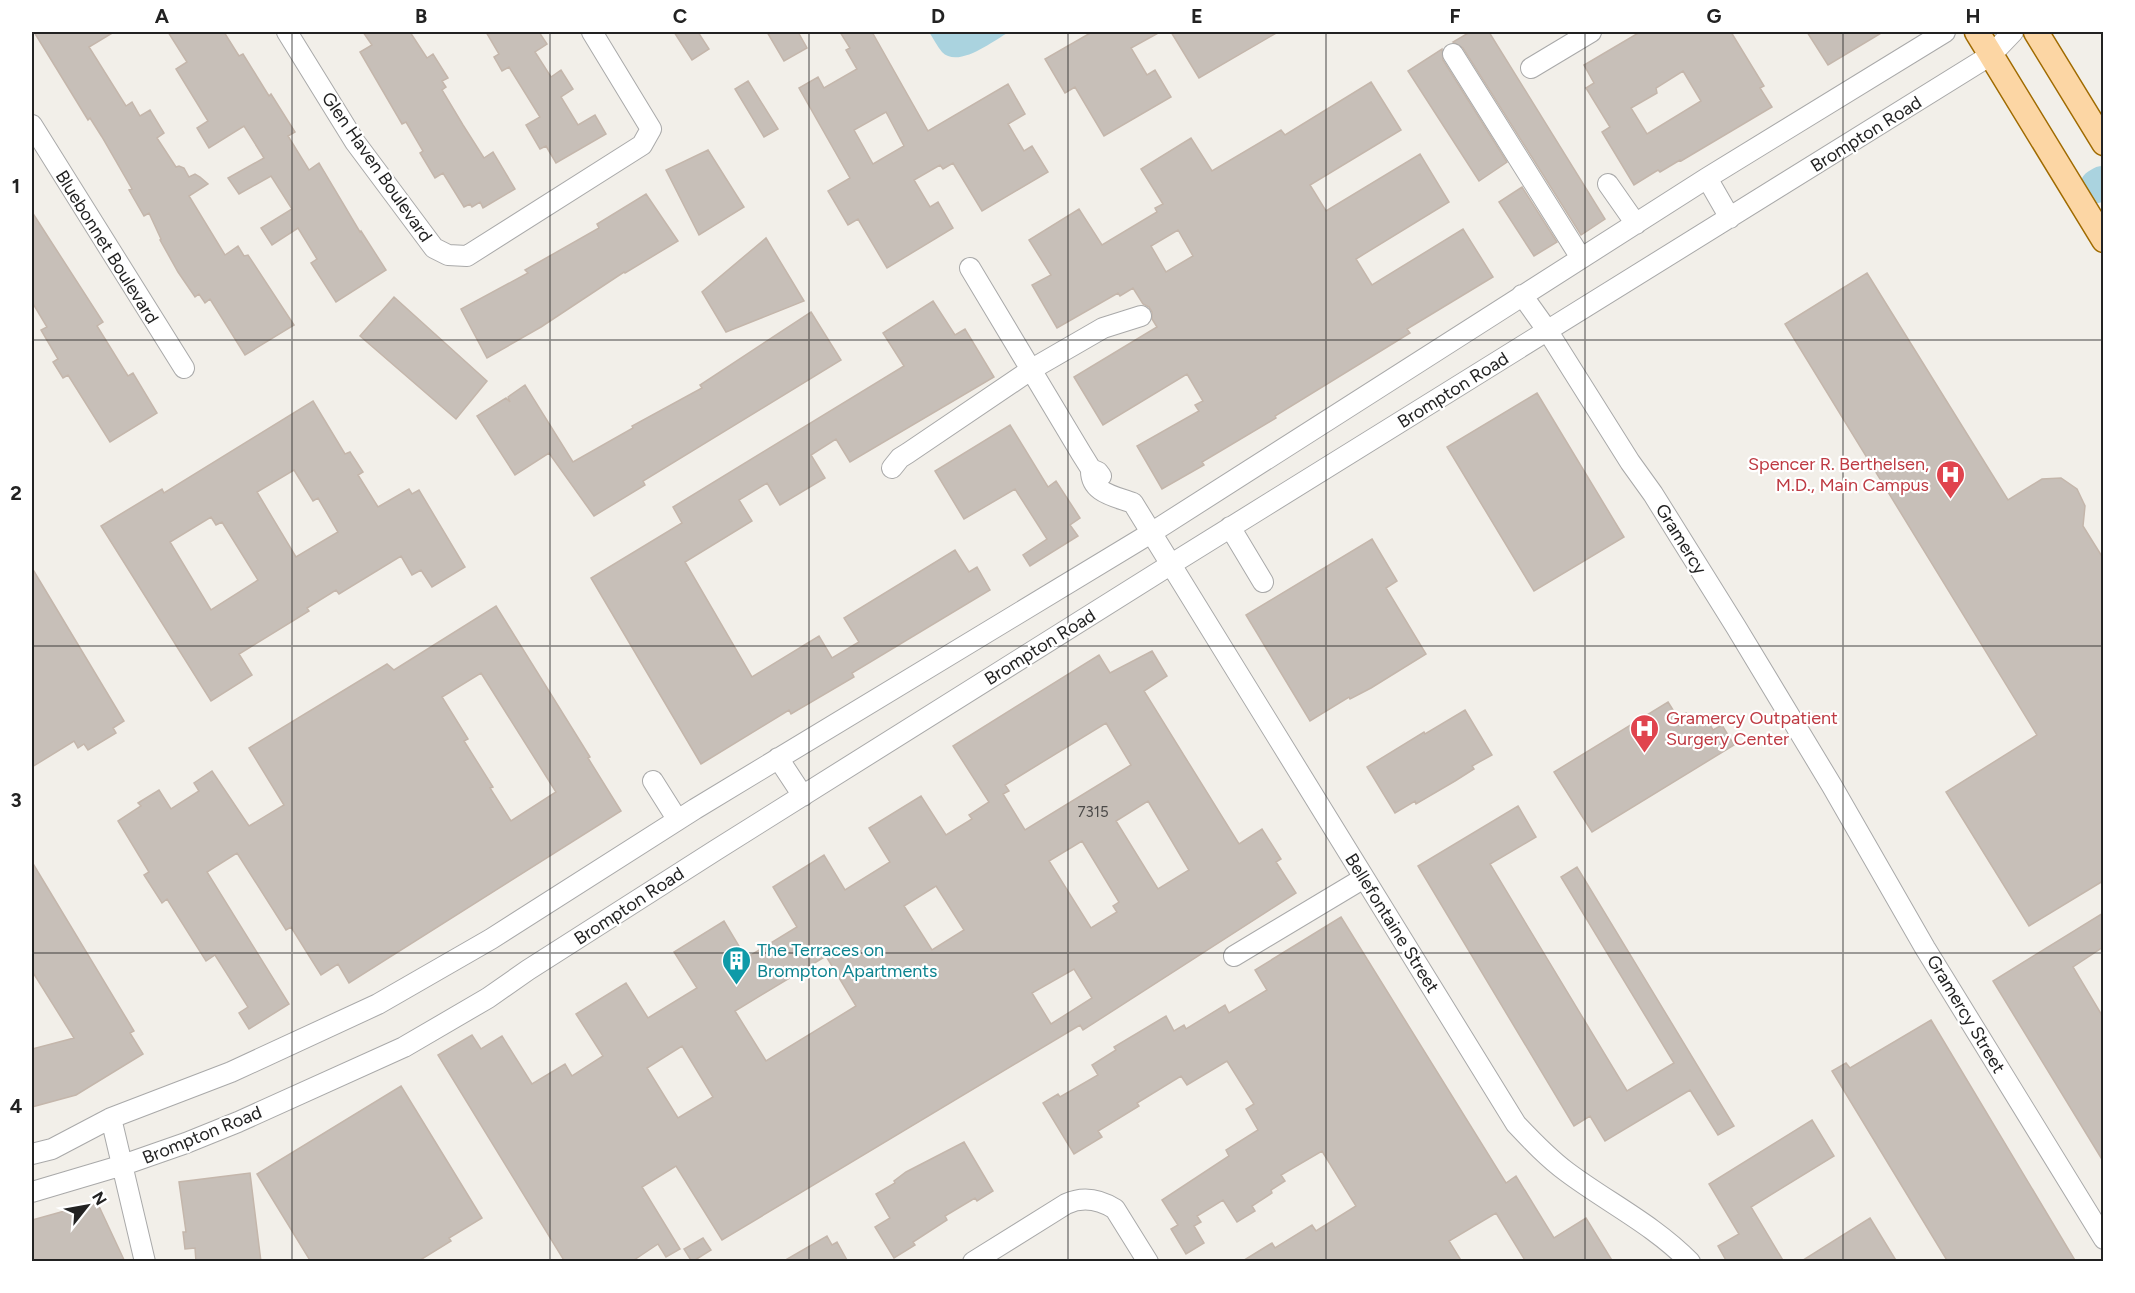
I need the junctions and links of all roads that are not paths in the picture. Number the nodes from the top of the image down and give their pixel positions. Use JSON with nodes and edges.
{"nodes":[{"id":1,"x":287,"y":32,"type":"edge"},
{"id":2,"x":592,"y":32,"type":"edge"},
{"id":3,"x":1591,"y":32,"type":"edge"},
{"id":4,"x":1945,"y":32,"type":"edge"},
{"id":5,"x":1977,"y":32,"type":"edge"},
{"id":6,"x":2013,"y":32,"type":"edge"},
{"id":7,"x":2036,"y":32,"type":"edge"},
{"id":8,"x":1453,"y":54,"type":"dead end"},
{"id":9,"x":1991,"y":56,"type":"junction"},
{"id":10,"x":1531,"y":68,"type":"dead end"},
{"id":11,"x":32,"y":125,"type":"edge"},
{"id":12,"x":2103,"y":143,"type":"edge"},
{"id":13,"x":1707,"y":178,"type":"junction"},
{"id":14,"x":1608,"y":184,"type":"dead end"},
{"id":15,"x":1730,"y":218,"type":"junction"},
{"id":16,"x":1636,"y":224,"type":"junction"},
{"id":17,"x":2103,"y":240,"type":"edge"},
{"id":18,"x":1581,"y":258,"type":"junction"},
{"id":19,"x":970,"y":268,"type":"dead end"},
{"id":20,"x":1522,"y":296,"type":"junction"},
{"id":21,"x":1141,"y":316,"type":"dead end"},
{"id":22,"x":1547,"y":330,"type":"junction"},
{"id":23,"x":184,"y":368,"type":"dead end"},
{"id":24,"x":1032,"y":369,"type":"junction"},
{"id":25,"x":892,"y":468,"type":"dead end"},
{"id":26,"x":1230,"y":528,"type":"junction"},
{"id":27,"x":1151,"y":533,"type":"junction"},
{"id":28,"x":1170,"y":565,"type":"junction"},
{"id":29,"x":1263,"y":582,"type":"dead end"},
{"id":30,"x":778,"y":758,"type":"junction"},
{"id":31,"x":653,"y":781,"type":"dead end"},
{"id":32,"x":1833,"y":786,"type":"joint"},
{"id":33,"x":802,"y":796,"type":"junction"},
{"id":34,"x":677,"y":819,"type":"junction"},
{"id":35,"x":1364,"y":878,"type":"junction"},
{"id":36,"x":1234,"y":956,"type":"dead end"},
{"id":37,"x":111,"y":1118,"type":"junction"},
{"id":38,"x":32,"y":1154,"type":"edge"},
{"id":39,"x":123,"y":1165,"type":"junction"},
{"id":40,"x":32,"y":1192,"type":"edge"},
{"id":41,"x":2103,"y":1239,"type":"edge"},
{"id":42,"x":145,"y":1262,"type":"edge"},
{"id":43,"x":972,"y":1262,"type":"edge"},
{"id":44,"x":1149,"y":1262,"type":"edge"},
{"id":45,"x":1690,"y":1262,"type":"edge"}],
"edges":[{"from":1,"to":2,"type":"street","name":"Glen Haven Boulevard"},
{"from":3,"to":10,"type":"street"},
{"from":4,"to":13,"type":"street"},
{"from":5,"to":9,"type":"main road"},
{"from":6,"to":9,"type":"street","name":"Brompton Road"},
{"from":7,"to":12,"type":"main road"},
{"from":8,"to":18,"type":"street"},
{"from":9,"to":15,"type":"street","name":"Brompton Road"},
{"from":9,"to":17,"type":"main road"},
{"from":11,"to":23,"type":"street","name":"Bluebonnet Boulevard"},
{"from":13,"to":15,"type":"street"},
{"from":13,"to":16,"type":"street"},
{"from":14,"to":16,"type":"street"},
{"from":15,"to":22,"type":"street","name":"Brompton Road"},
{"from":16,"to":18,"type":"street"},
{"from":18,"to":20,"type":"street"},
{"from":19,"to":24,"type":"street"},
{"from":20,"to":22,"type":"street","name":"Gramercy"},
{"from":20,"to":27,"type":"street"},
{"from":21,"to":24,"type":"street"},
{"from":22,"to":26,"type":"street","name":"Brompton Road"},
{"from":22,"to":32,"type":"street","name":"Gramercy"},
{"from":24,"to":25,"type":"street"},
{"from":24,"to":27,"type":"street","name":"Bellefontaine Street"},
{"from":26,"to":28,"type":"street","name":"Brompton Road"},
{"from":26,"to":29,"type":"street"},
{"from":27,"to":28,"type":"street","name":"Bellefontaine Street"},
{"from":27,"to":30,"type":"street"},
{"from":28,"to":33,"type":"street","name":"Brompton Road"},
{"from":28,"to":35,"type":"street","name":"Bellefontaine Street"},
{"from":30,"to":33,"type":"street"},
{"from":30,"to":34,"type":"street"},
{"from":31,"to":34,"type":"street"},
{"from":32,"to":41,"type":"street","name":"Gramercy Street"},
{"from":33,"to":39,"type":"street","name":"Brompton Road"},
{"from":34,"to":37,"type":"street"},
{"from":35,"to":36,"type":"street"},
{"from":35,"to":45,"type":"street","name":"Bellefontaine Street"},
{"from":37,"to":38,"type":"street"},
{"from":37,"to":39,"type":"street"},
{"from":39,"to":40,"type":"street","name":"Brompton Road"},
{"from":39,"to":42,"type":"street"},
{"from":43,"to":44,"type":"street"}]}
